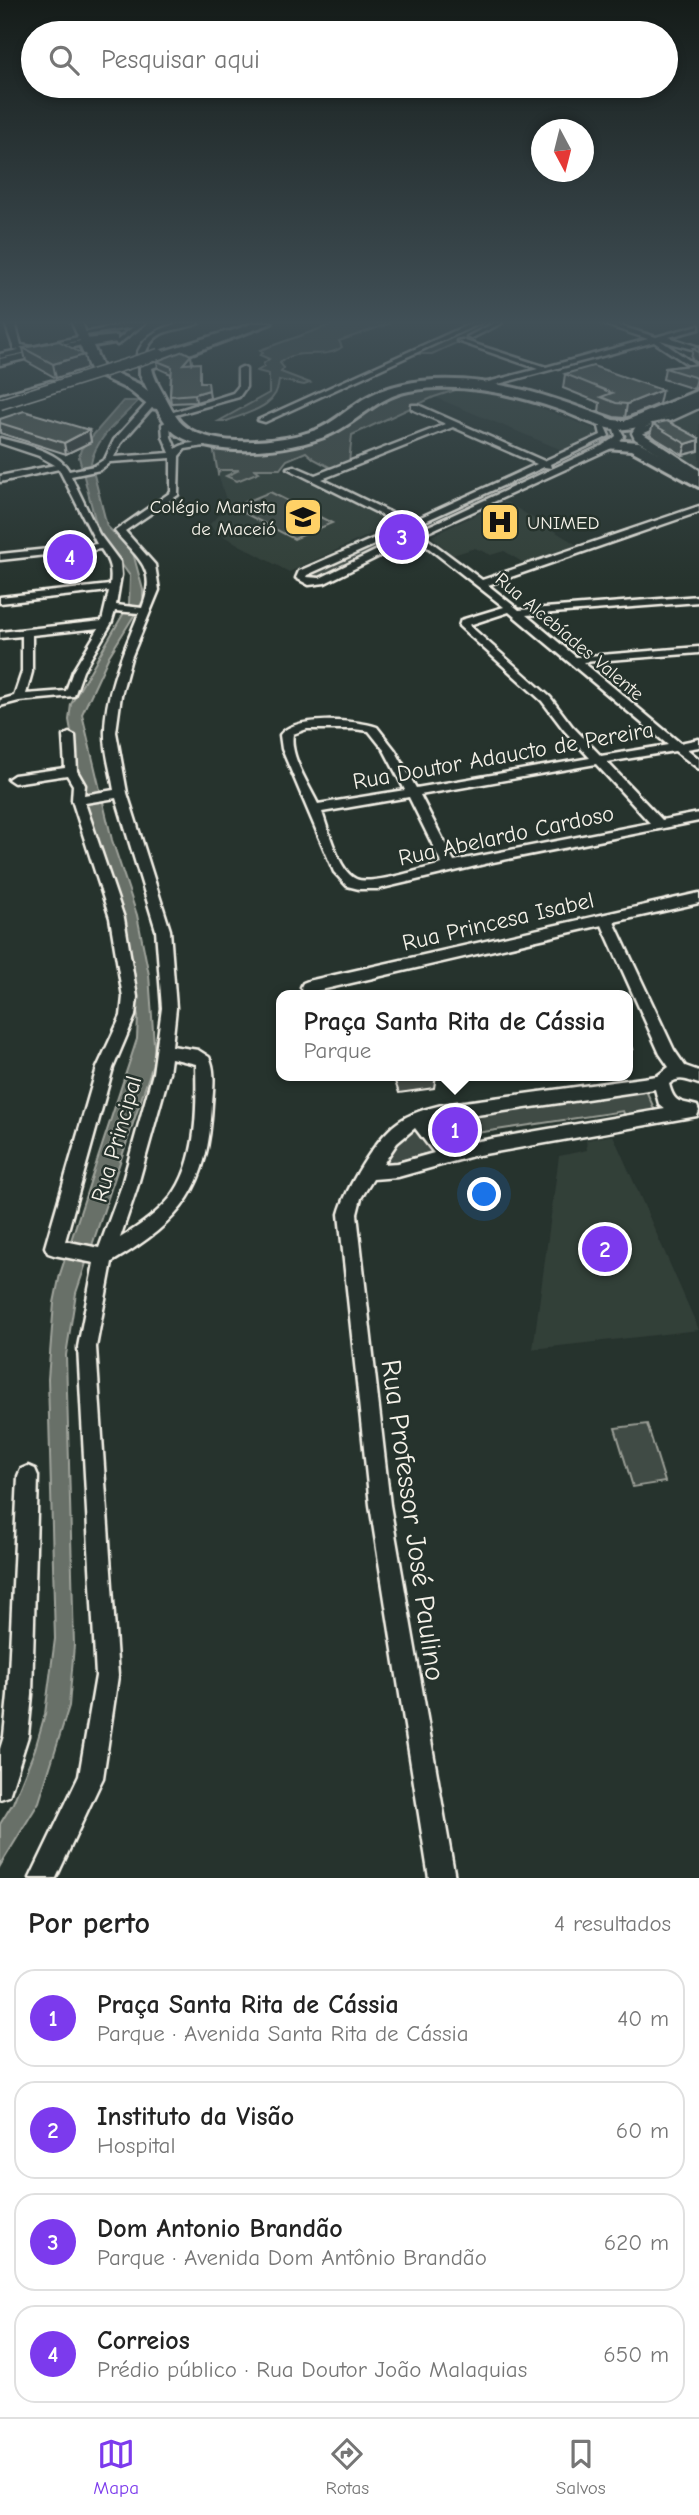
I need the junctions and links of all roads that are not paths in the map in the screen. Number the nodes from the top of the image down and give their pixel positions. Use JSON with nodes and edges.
{"nodes":[{"id":1,"x":143,"y":411,"type":"edge"},
{"id":2,"x":162,"y":411,"type":"edge"},
{"id":3,"x":191,"y":411,"type":"edge"},
{"id":4,"x":283,"y":411,"type":"edge"},
{"id":5,"x":356,"y":411,"type":"edge"},
{"id":6,"x":368,"y":411,"type":"edge"},
{"id":7,"x":423,"y":411,"type":"edge"},
{"id":8,"x":554,"y":411,"type":"edge"},
{"id":9,"x":574,"y":411,"type":"edge"},
{"id":10,"x":662,"y":411,"type":"edge"},
{"id":11,"x":679,"y":411,"type":"edge"},
{"id":12,"x":167,"y":419,"type":"junction"},
{"id":13,"x":262,"y":420,"type":"dead end"},
{"id":14,"x":453,"y":424,"type":"junction"},
{"id":15,"x":608,"y":434,"type":"junction"},
{"id":16,"x":637,"y":437,"type":"junction"},
{"id":17,"x":0,"y":440,"type":"edge"},
{"id":18,"x":591,"y":442,"type":"junction"},
{"id":19,"x":207,"y":445,"type":"junction"},
{"id":20,"x":175,"y":455,"type":"junction"},
{"id":21,"x":553,"y":459,"type":"junction"},
{"id":22,"x":108,"y":460,"type":"junction"},
{"id":23,"x":543,"y":463,"type":"junction"},
{"id":24,"x":566,"y":465,"type":"junction"},
{"id":25,"x":291,"y":468,"type":"dead end"},
{"id":26,"x":556,"y":469,"type":"junction"},
{"id":27,"x":64,"y":470,"type":"junction"},
{"id":28,"x":699,"y":475,"type":"edge"},
{"id":29,"x":0,"y":479,"type":"edge"},
{"id":30,"x":313,"y":479,"type":"junction"},
{"id":31,"x":699,"y":481,"type":"edge"},
{"id":32,"x":699,"y":509,"type":"edge"},
{"id":33,"x":406,"y":526,"type":"junction"},
{"id":34,"x":419,"y":534,"type":"junction"},
{"id":35,"x":103,"y":546,"type":"junction"},
{"id":36,"x":0,"y":557,"type":"edge"},
{"id":37,"x":481,"y":584,"type":"junction"},
{"id":38,"x":113,"y":589,"type":"junction"},
{"id":39,"x":699,"y":599,"type":"edge"},
{"id":40,"x":0,"y":600,"type":"edge"},
{"id":41,"x":111,"y":608,"type":"junction"},
{"id":42,"x":144,"y":611,"type":"junction"},
{"id":43,"x":514,"y":611,"type":"junction"},
{"id":44,"x":106,"y":624,"type":"junction"},
{"id":45,"x":27,"y":631,"type":"junction"},
{"id":46,"x":0,"y":635,"type":"edge"},
{"id":47,"x":699,"y":650,"type":"edge"},
{"id":48,"x":572,"y":660,"type":"junction"},
{"id":49,"x":19,"y":698,"type":"junction"},
{"id":50,"x":0,"y":704,"type":"edge"},
{"id":51,"x":69,"y":736,"type":"dead end"},
{"id":52,"x":699,"y":743,"type":"edge"},
{"id":53,"x":676,"y":747,"type":"junction"},
{"id":54,"x":597,"y":760,"type":"junction"},
{"id":55,"x":699,"y":765,"type":"edge"},
{"id":56,"x":71,"y":771,"type":"junction"},
{"id":57,"x":14,"y":779,"type":"dead end"},
{"id":58,"x":412,"y":793,"type":"junction"},
{"id":59,"x":113,"y":794,"type":"junction"},
{"id":60,"x":80,"y":800,"type":"junction"},
{"id":61,"x":315,"y":809,"type":"junction"},
{"id":62,"x":699,"y":817,"type":"edge"},
{"id":63,"x":659,"y":825,"type":"junction"},
{"id":64,"x":450,"y":866,"type":"junction"},
{"id":65,"x":699,"y":898,"type":"edge"},
{"id":66,"x":606,"y":919,"type":"junction"},
{"id":67,"x":308,"y":987,"type":"dead end"},
{"id":68,"x":165,"y":1051,"type":"junction"},
{"id":69,"x":683,"y":1075,"type":"edge"},
{"id":70,"x":695,"y":1111,"type":"edge"},
{"id":71,"x":417,"y":1119,"type":"junction"},
{"id":72,"x":447,"y":1156,"type":"junction"},
{"id":73,"x":368,"y":1172,"type":"junction"},
{"id":74,"x":100,"y":1257,"type":"junction"},
{"id":75,"x":28,"y":1476,"type":"dead end"},
{"id":76,"x":0,"y":1787,"type":"edge"},
{"id":77,"x":44,"y":1878,"type":"edge"},
{"id":78,"x":442,"y":1878,"type":"edge"}],
"edges":[{"from":1,"to":22,"type":"street"},
{"from":2,"to":12,"type":"highway"},
{"from":3,"to":12,"type":"street"},
{"from":4,"to":13,"type":"street"},
{"from":5,"to":12,"type":"highway"},
{"from":6,"to":19,"type":"highway"},
{"from":7,"to":14,"type":"street"},
{"from":8,"to":15,"type":"highway"},
{"from":9,"to":15,"type":"highway"},
{"from":10,"to":15,"type":"highway"},
{"from":11,"to":16,"type":"main road"},
{"from":12,"to":19,"type":"highway"},
{"from":12,"to":20,"type":"street","name":"Rua Principal"},
{"from":14,"to":23,"type":"street"},
{"from":14,"to":30,"type":"street"},
{"from":15,"to":18,"type":"street"},
{"from":15,"to":18,"type":"street"},
{"from":15,"to":24,"type":"street"},
{"from":15,"to":31,"type":"highway"},
{"from":16,"to":28,"type":"main road"},
{"from":16,"to":31,"type":"highway"},
{"from":17,"to":27,"type":"street"},
{"from":18,"to":21,"type":"street"},
{"from":19,"to":20,"type":"street"},
{"from":20,"to":22,"type":"street"},
{"from":20,"to":42,"type":"street","name":"Rua Principal"},
{"from":21,"to":23,"type":"street"},
{"from":21,"to":24,"type":"street"},
{"from":22,"to":27,"type":"street"},
{"from":23,"to":26,"type":"street"},
{"from":23,"to":33,"type":"street"},
{"from":24,"to":26,"type":"street"},
{"from":25,"to":30,"type":"street","name":"Rua Alcebíades Valente"},
{"from":26,"to":34,"type":"street"},
{"from":27,"to":29,"type":"street"},
{"from":27,"to":35,"type":"street"},
{"from":30,"to":33,"type":"street","name":"Rua Alcebíades Valente"},
{"from":32,"to":37,"type":"street"},
{"from":33,"to":34,"type":"street","name":"Rua Alcebíades Valente"},
{"from":33,"to":34,"type":"street"},
{"from":34,"to":37,"type":"street","name":"Rua Alcebíades Valente"},
{"from":35,"to":36,"type":"street"},
{"from":35,"to":38,"type":"street"},
{"from":37,"to":43,"type":"street","name":"Rua Alcebíades Valente"},
{"from":38,"to":40,"type":"street"},
{"from":38,"to":41,"type":"street"},
{"from":39,"to":43,"type":"street"},
{"from":41,"to":42,"type":"street"},
{"from":41,"to":44,"type":"street"},
{"from":42,"to":59,"type":"street","name":"Rua Principal"},
{"from":43,"to":48,"type":"street","name":"Rua Alcebíades Valente"},
{"from":43,"to":54,"type":"street"},
{"from":44,"to":45,"type":"street"},
{"from":44,"to":49,"type":"street"},
{"from":45,"to":46,"type":"street"},
{"from":45,"to":49,"type":"street"},
{"from":47,"to":48,"type":"street"},
{"from":48,"to":53,"type":"street","name":"Rua Alcebíades Valente"},
{"from":49,"to":50,"type":"street"},
{"from":51,"to":56,"type":"street"},
{"from":52,"to":53,"type":"street","name":"Rua Doutor Adaucto de Pereira"},
{"from":53,"to":54,"type":"street","name":"Rua Doutor Adaucto de Pereira"},
{"from":53,"to":55,"type":"street","name":"Rua Alcebíades Valente"},
{"from":54,"to":58,"type":"street","name":"Rua Doutor Adaucto de Pereira"},
{"from":54,"to":63,"type":"street"},
{"from":56,"to":57,"type":"street"},
{"from":56,"to":60,"type":"street"},
{"from":58,"to":61,"type":"street","name":"Rua Doutor Adaucto de Pereira"},
{"from":58,"to":61,"type":"street"},
{"from":58,"to":64,"type":"street"},
{"from":59,"to":60,"type":"street"},
{"from":59,"to":68,"type":"street","name":"Rua Principal"},
{"from":60,"to":74,"type":"street"},
{"from":61,"to":64,"type":"street","name":"Rua Abelardo Cardoso"},
{"from":62,"to":63,"type":"street","name":"Rua Abelardo Cardoso"},
{"from":63,"to":64,"type":"street","name":"Rua Abelardo Cardoso"},
{"from":65,"to":66,"type":"street","name":"Rua Princesa Isabel"},
{"from":66,"to":67,"type":"street","name":"Rua Princesa Isabel"},
{"from":66,"to":69,"type":"street"},
{"from":68,"to":74,"type":"street","name":"Rua Principal"},
{"from":68,"to":74,"type":"street"},
{"from":69,"to":70,"type":"street"},
{"from":69,"to":71,"type":"street"},
{"from":70,"to":72,"type":"street"},
{"from":71,"to":72,"type":"street"},
{"from":71,"to":73,"type":"street","name":"Rua Professor José Paulino"},
{"from":72,"to":73,"type":"street"},
{"from":73,"to":78,"type":"street","name":"Rua Professor José Paulino"},
{"from":74,"to":77,"type":"street","name":"Rua Principal"},
{"from":75,"to":76,"type":"street"}]}
